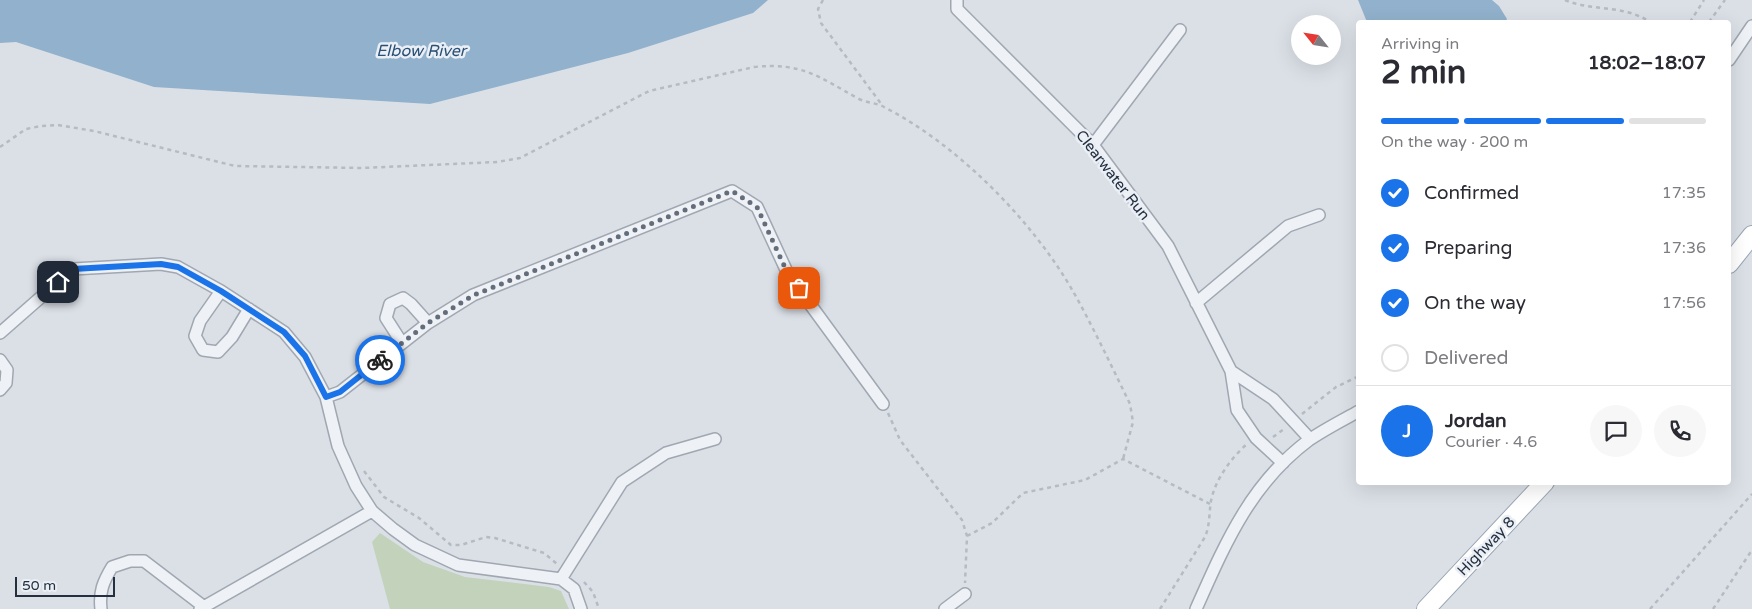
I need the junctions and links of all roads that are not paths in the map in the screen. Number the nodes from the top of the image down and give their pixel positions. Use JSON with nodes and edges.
{"nodes":[{"id":1,"x":957,"y":5,"type":"edge"},
{"id":2,"x":1752,"y":26,"type":"edge"},
{"id":3,"x":1180,"y":30,"type":"dead end"},
{"id":4,"x":1731,"y":57,"type":"edge"},
{"id":5,"x":1093,"y":144,"type":"junction"},
{"id":6,"x":1319,"y":215,"type":"dead end"},
{"id":7,"x":1752,"y":235,"type":"edge"},
{"id":8,"x":1731,"y":261,"type":"edge"},
{"id":9,"x":221,"y":291,"type":"junction"},
{"id":10,"x":1196,"y":303,"type":"junction"},
{"id":11,"x":249,"y":309,"type":"junction"},
{"id":12,"x":428,"y":323,"type":"junction"},
{"id":13,"x":0,"y":333,"type":"edge"},
{"id":14,"x":402,"y":342,"type":"junction"},
{"id":15,"x":0,"y":360,"type":"edge"},
{"id":16,"x":1231,"y":371,"type":"junction"},
{"id":17,"x":0,"y":390,"type":"edge"},
{"id":18,"x":326,"y":397,"type":"junction"},
{"id":19,"x":883,"y":404,"type":"road end"},
{"id":20,"x":1356,"y":413,"type":"edge"},
{"id":21,"x":715,"y":439,"type":"dead end"},
{"id":22,"x":1310,"y":439,"type":"junction"},
{"id":23,"x":1283,"y":463,"type":"junction"},
{"id":24,"x":1542,"y":485,"type":"edge"},
{"id":25,"x":372,"y":510,"type":"junction"},
{"id":26,"x":564,"y":575,"type":"junction"},
{"id":27,"x":965,"y":594,"type":"road end"},
{"id":28,"x":201,"y":607,"type":"edge"},
{"id":29,"x":101,"y":609,"type":"edge"},
{"id":30,"x":581,"y":609,"type":"edge"},
{"id":31,"x":945,"y":609,"type":"edge"},
{"id":32,"x":1196,"y":609,"type":"edge"},
{"id":33,"x":1426,"y":609,"type":"edge"}],
"edges":[{"from":1,"to":5,"type":"street","name":"Clearwater Run"},
{"from":2,"to":4,"type":"street"},
{"from":3,"to":5,"type":"street"},
{"from":5,"to":10,"type":"street","name":"Clearwater Run"},
{"from":6,"to":10,"type":"street"},
{"from":7,"to":8,"type":"main road"},
{"from":9,"to":11,"type":"street"},
{"from":9,"to":11,"type":"street"},
{"from":9,"to":13,"type":"street"},
{"from":10,"to":16,"type":"street","name":"Clearwater Run"},
{"from":11,"to":18,"type":"street"},
{"from":12,"to":14,"type":"street"},
{"from":12,"to":14,"type":"street"},
{"from":12,"to":19,"type":"street"},
{"from":14,"to":18,"type":"street"},
{"from":15,"to":17,"type":"street"},
{"from":16,"to":22,"type":"street","name":"Clearwater Run"},
{"from":16,"to":23,"type":"street","name":"Clearwater Run"},
{"from":18,"to":25,"type":"street"},
{"from":20,"to":22,"type":"street"},
{"from":21,"to":26,"type":"street"},
{"from":22,"to":23,"type":"street"},
{"from":23,"to":32,"type":"street"},
{"from":24,"to":33,"type":"main road","name":"Highway 8"},
{"from":25,"to":26,"type":"street"},
{"from":25,"to":28,"type":"street"},
{"from":26,"to":30,"type":"street"},
{"from":27,"to":31,"type":"street"},
{"from":28,"to":29,"type":"street"}]}
